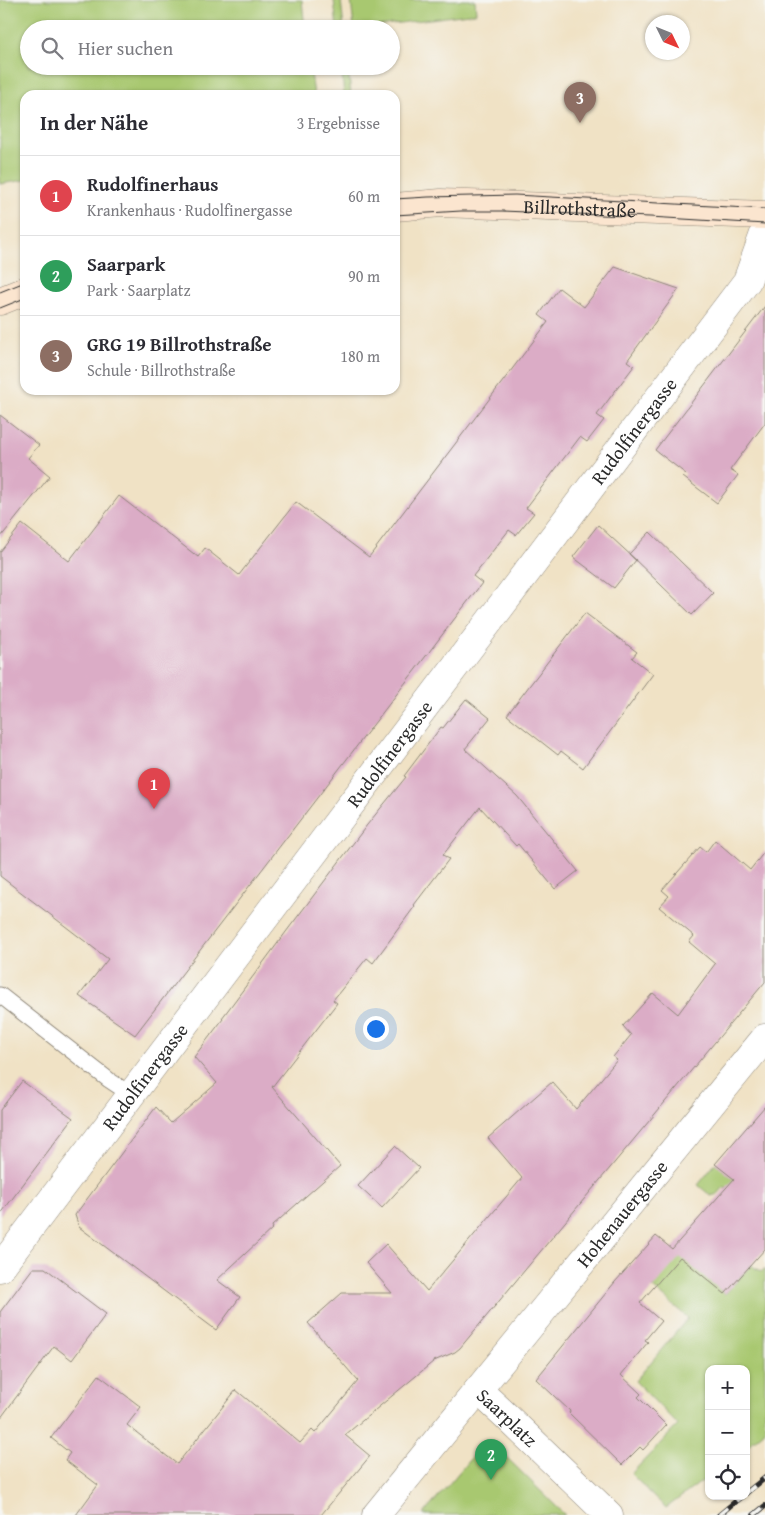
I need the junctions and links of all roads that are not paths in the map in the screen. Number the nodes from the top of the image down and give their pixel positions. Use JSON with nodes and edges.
{"nodes":[{"id":1,"x":400,"y":207,"type":"edge"},
{"id":2,"x":765,"y":215,"type":"edge"},
{"id":3,"x":765,"y":231,"type":"edge"},
{"id":4,"x":20,"y":293,"type":"edge"},
{"id":5,"x":0,"y":301,"type":"edge"},
{"id":6,"x":0,"y":995,"type":"edge"},
{"id":7,"x":765,"y":1038,"type":"edge"},
{"id":8,"x":130,"y":1094,"type":"junction"},
{"id":9,"x":0,"y":1268,"type":"edge"},
{"id":10,"x":478,"y":1390,"type":"junction"},
{"id":11,"x":376,"y":1515,"type":"edge"},
{"id":12,"x":610,"y":1515,"type":"edge"}],
"edges":[{"from":1,"to":2,"type":"main road","name":"Billrothstraße"},
{"from":3,"to":8,"type":"street","name":"Rudolfinergasse"},
{"from":4,"to":5,"type":"main road"},
{"from":6,"to":8,"type":"lane"},
{"from":7,"to":10,"type":"street","name":"Hohenauergasse"},
{"from":8,"to":9,"type":"street","name":"Rudolfinergasse"},
{"from":10,"to":11,"type":"street","name":"Saarplatz"},
{"from":10,"to":12,"type":"street","name":"Saarplatz"}]}
